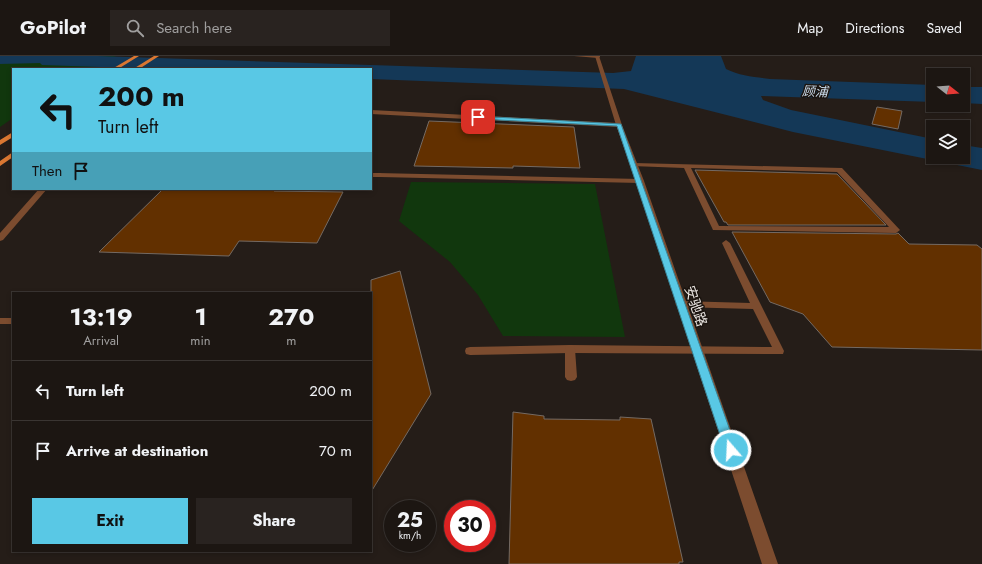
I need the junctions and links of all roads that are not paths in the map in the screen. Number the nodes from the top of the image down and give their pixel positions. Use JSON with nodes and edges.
{"nodes":[{"id":1,"x":137,"y":56,"type":"edge"},
{"id":2,"x":156,"y":56,"type":"edge"},
{"id":3,"x":576,"y":56,"type":"edge"},
{"id":4,"x":598,"y":56,"type":"edge"},
{"id":5,"x":116,"y":68,"type":"edge"},
{"id":6,"x":138,"y":68,"type":"edge"},
{"id":7,"x":372,"y":112,"type":"edge"},
{"id":8,"x":619,"y":125,"type":"junction"},
{"id":9,"x":12,"y":135,"type":"edge"},
{"id":10,"x":0,"y":143,"type":"edge"},
{"id":11,"x":12,"y":155,"type":"edge"},
{"id":12,"x":0,"y":164,"type":"edge"},
{"id":13,"x":634,"y":165,"type":"junction"},
{"id":14,"x":686,"y":166,"type":"junction"},
{"id":15,"x":372,"y":175,"type":"edge"},
{"id":16,"x":640,"y":181,"type":"junction"},
{"id":17,"x":42,"y":190,"type":"edge"},
{"id":18,"x":0,"y":238,"type":"edge"},
{"id":19,"x":726,"y":243,"type":"dead end"},
{"id":20,"x":680,"y":304,"type":"junction"},
{"id":21,"x":757,"y":306,"type":"junction"},
{"id":22,"x":0,"y":320,"type":"edge"},
{"id":23,"x":12,"y":321,"type":"edge"},
{"id":24,"x":570,"y":348,"type":"junction"},
{"id":25,"x":697,"y":350,"type":"junction"},
{"id":26,"x":470,"y":351,"type":"dead end"},
{"id":27,"x":571,"y":377,"type":"dead end"},
{"id":28,"x":770,"y":564,"type":"edge"}],
"edges":[{"from":1,"to":5,"type":"main road"},
{"from":2,"to":6,"type":"main road"},
{"from":3,"to":4,"type":"street"},
{"from":4,"to":8,"type":"street","name":"安驰路"},
{"from":7,"to":8,"type":"street"},
{"from":8,"to":13,"type":"street","name":"安驰路"},
{"from":9,"to":10,"type":"main road"},
{"from":11,"to":12,"type":"main road"},
{"from":13,"to":14,"type":"street"},
{"from":13,"to":16,"type":"street","name":"安驰路"},
{"from":14,"to":14,"type":"street"},
{"from":15,"to":16,"type":"street"},
{"from":16,"to":20,"type":"street","name":"安驰路"},
{"from":17,"to":18,"type":"street"},
{"from":19,"to":21,"type":"street"},
{"from":20,"to":21,"type":"street"},
{"from":20,"to":25,"type":"street","name":"安驰路"},
{"from":21,"to":25,"type":"street"},
{"from":22,"to":23,"type":"street"},
{"from":24,"to":25,"type":"street"},
{"from":24,"to":26,"type":"street"},
{"from":24,"to":27,"type":"street"},
{"from":25,"to":28,"type":"street","name":"安驰路"}]}
